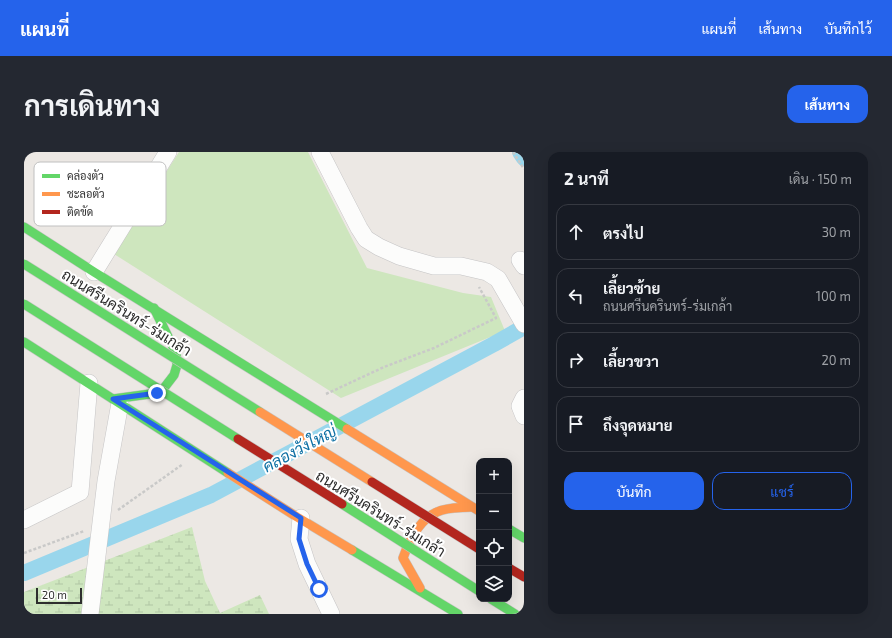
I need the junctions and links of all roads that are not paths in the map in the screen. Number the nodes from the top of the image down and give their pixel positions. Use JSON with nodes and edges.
{"nodes":[{"id":1,"x":168,"y":152,"type":"edge"},
{"id":2,"x":320,"y":152,"type":"edge"},
{"id":3,"x":162,"y":162,"type":"edge"},
{"id":4,"x":122,"y":226,"type":"edge"},
{"id":5,"x":24,"y":227,"type":"edge"},
{"id":6,"x":24,"y":264,"type":"edge"},
{"id":7,"x":94,"y":272,"type":"junction"},
{"id":8,"x":24,"y":304,"type":"edge"},
{"id":9,"x":154,"y":308,"type":"junction"},
{"id":10,"x":524,"y":324,"type":"edge"},
{"id":11,"x":24,"y":342,"type":"edge"},
{"id":12,"x":89,"y":383,"type":"junction"},
{"id":13,"x":524,"y":398,"type":"edge"},
{"id":14,"x":116,"y":401,"type":"junction"},
{"id":15,"x":524,"y":416,"type":"edge"},
{"id":16,"x":475,"y":509,"type":"edge"},
{"id":17,"x":299,"y":518,"type":"junction"},
{"id":18,"x":24,"y":520,"type":"edge"},
{"id":19,"x":511,"y":530,"type":"edge"},
{"id":20,"x":524,"y":538,"type":"edge"},
{"id":21,"x":476,"y":547,"type":"edge"},
{"id":22,"x":512,"y":570,"type":"edge"},
{"id":23,"x":524,"y":577,"type":"edge"},
{"id":24,"x":476,"y":589,"type":"edge"},
{"id":25,"x":422,"y":591,"type":"junction"},
{"id":26,"x":496,"y":602,"type":"edge"},
{"id":27,"x":90,"y":614,"type":"edge"},
{"id":28,"x":331,"y":614,"type":"edge"},
{"id":29,"x":458,"y":614,"type":"edge"},
{"id":30,"x":515,"y":614,"type":"edge"}],
"edges":[{"from":1,"to":3,"type":"street"},
{"from":2,"to":10,"type":"street"},
{"from":4,"to":7,"type":"street"},
{"from":5,"to":7,"type":"main road","name":"ถนนศรีนครินทร์-ร่มเกล้า"},
{"from":6,"to":21,"type":"main road","name":"ถนนศรีนครินทร์-ร่มเกล้า","bridge":true},
{"from":7,"to":9,"type":"main road","name":"ถนนศรีนครินทร์-ร่มเกล้า"},
{"from":8,"to":24,"type":"main road","name":"ถนนศรีนครินทร์-ร่มเกล้า","bridge":true},
{"from":9,"to":14,"type":"main road"},
{"from":9,"to":16,"type":"main road","name":"ถนนศรีนครินทร์-ร่มเกล้า"},
{"from":11,"to":12,"type":"main road"},
{"from":12,"to":14,"type":"main road"},
{"from":12,"to":18,"type":"street"},
{"from":13,"to":15,"type":"street"},
{"from":14,"to":17,"type":"main road"},
{"from":14,"to":27,"type":"street"},
{"from":16,"to":25,"type":"main road"},
{"from":17,"to":25,"type":"main road"},
{"from":17,"to":28,"type":"street"},
{"from":19,"to":20,"type":"main road"},
{"from":22,"to":23,"type":"main road"},
{"from":25,"to":29,"type":"main road"},
{"from":26,"to":30,"type":"main road"}]}
